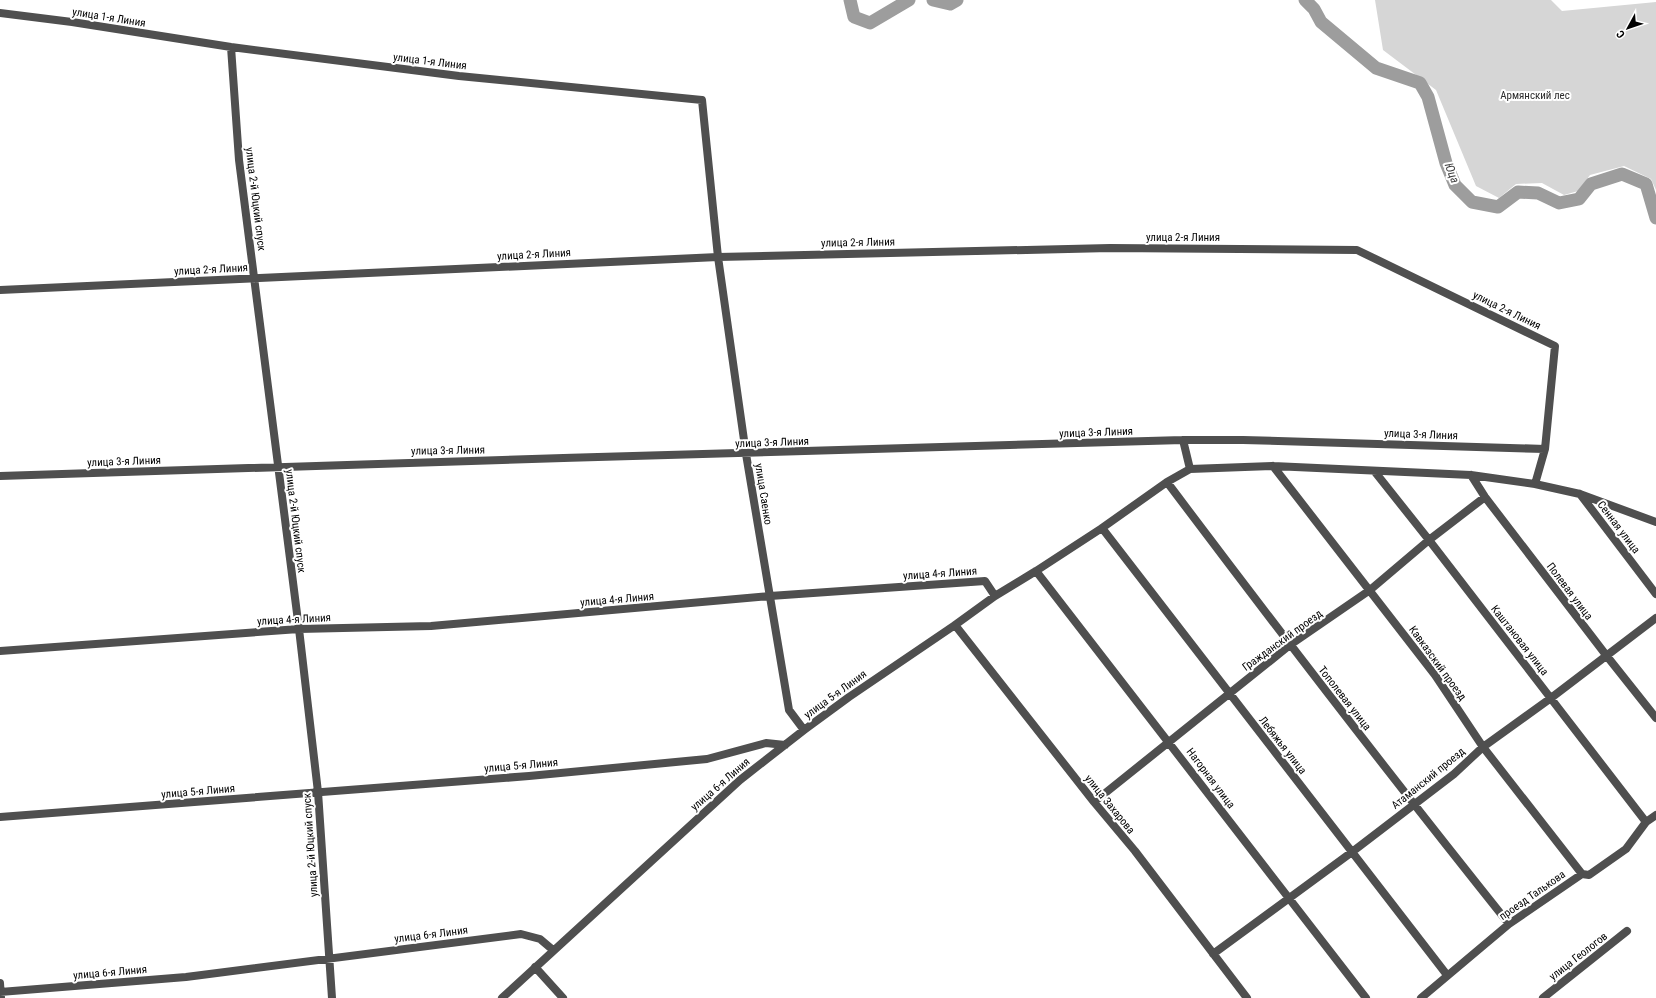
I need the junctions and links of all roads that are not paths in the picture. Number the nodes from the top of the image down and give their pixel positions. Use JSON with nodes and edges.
{"nodes":[{"id":1,"x":0,"y":13,"type":"edge"},
{"id":2,"x":231,"y":47,"type":"junction"},
{"id":3,"x":718,"y":256,"type":"junction"},
{"id":4,"x":255,"y":278,"type":"junction"},
{"id":5,"x":0,"y":290,"type":"edge"},
{"id":6,"x":1183,"y":440,"type":"junction"},
{"id":7,"x":1545,"y":449,"type":"junction"},
{"id":8,"x":746,"y":454,"type":"junction"},
{"id":9,"x":278,"y":466,"type":"junction"},
{"id":10,"x":1273,"y":466,"type":"junction"},
{"id":11,"x":1190,"y":469,"type":"junction"},
{"id":12,"x":1375,"y":472,"type":"junction"},
{"id":13,"x":1471,"y":475,"type":"junction"},
{"id":14,"x":0,"y":476,"type":"edge"},
{"id":15,"x":1167,"y":482,"type":"junction"},
{"id":16,"x":1535,"y":484,"type":"junction"},
{"id":17,"x":1580,"y":494,"type":"junction"},
{"id":18,"x":1485,"y":497,"type":"junction"},
{"id":19,"x":1656,"y":522,"type":"edge"},
{"id":20,"x":1102,"y":528,"type":"junction"},
{"id":21,"x":1429,"y":540,"type":"junction"},
{"id":22,"x":1036,"y":571,"type":"junction"},
{"id":23,"x":1370,"y":590,"type":"junction"},
{"id":24,"x":1656,"y":594,"type":"edge"},
{"id":25,"x":770,"y":596,"type":"junction"},
{"id":26,"x":995,"y":596,"type":"junction"},
{"id":27,"x":1656,"y":618,"type":"edge"},
{"id":28,"x":955,"y":625,"type":"junction"},
{"id":29,"x":299,"y":629,"type":"junction"},
{"id":30,"x":1290,"y":645,"type":"junction"},
{"id":31,"x":0,"y":651,"type":"edge"},
{"id":32,"x":1606,"y":656,"type":"junction"},
{"id":33,"x":1229,"y":693,"type":"junction"},
{"id":34,"x":1551,"y":698,"type":"junction"},
{"id":35,"x":1656,"y":718,"type":"edge"},
{"id":36,"x":804,"y":730,"type":"junction"},
{"id":37,"x":1170,"y":742,"type":"junction"},
{"id":38,"x":785,"y":745,"type":"junction"},
{"id":39,"x":1483,"y":747,"type":"junction"},
{"id":40,"x":318,"y":792,"type":"junction"},
{"id":41,"x":1094,"y":802,"type":"junction"},
{"id":42,"x":1413,"y":804,"type":"junction"},
{"id":43,"x":1656,"y":815,"type":"edge"},
{"id":44,"x":0,"y":817,"type":"edge"},
{"id":45,"x":1646,"y":822,"type":"junction"},
{"id":46,"x":1352,"y":852,"type":"junction"},
{"id":47,"x":1582,"y":874,"type":"junction"},
{"id":48,"x":1289,"y":898,"type":"junction"},
{"id":49,"x":1510,"y":924,"type":"junction"},
{"id":50,"x":1627,"y":931,"type":"dead end"},
{"id":51,"x":553,"y":950,"type":"junction"},
{"id":52,"x":1213,"y":954,"type":"junction"},
{"id":53,"x":329,"y":959,"type":"junction"},
{"id":54,"x":534,"y":967,"type":"junction"},
{"id":55,"x":1447,"y":975,"type":"junction"},
{"id":56,"x":0,"y":983,"type":"edge"},
{"id":57,"x":1,"y":994,"type":"edge"},
{"id":58,"x":332,"y":998,"type":"edge"},
{"id":59,"x":502,"y":998,"type":"edge"},
{"id":60,"x":563,"y":998,"type":"edge"},
{"id":61,"x":1247,"y":998,"type":"edge"},
{"id":62,"x":1366,"y":998,"type":"edge"},
{"id":63,"x":1421,"y":998,"type":"edge"},
{"id":64,"x":1543,"y":998,"type":"edge"}],
"edges":[{"from":1,"to":2,"type":"street","name":"улица 1-я Линия"},
{"from":2,"to":3,"type":"street","name":"улица 1-я Линия"},
{"from":2,"to":4,"type":"street","name":"улица 2-й Юцкий спуск"},
{"from":3,"to":4,"type":"street","name":"улица 2-я Линия"},
{"from":3,"to":7,"type":"street","name":"улица 2-я Линия"},
{"from":3,"to":8,"type":"street","name":"улица Саенко"},
{"from":4,"to":5,"type":"street","name":"улица 2-я Линия"},
{"from":4,"to":9,"type":"street","name":"улица 2-й Юцкий спуск"},
{"from":6,"to":7,"type":"street","name":"улица 3-я Линия"},
{"from":6,"to":8,"type":"street","name":"улица 3-я Линия"},
{"from":6,"to":11,"type":"street"},
{"from":7,"to":16,"type":"street","name":"улица 2-я Линия"},
{"from":8,"to":9,"type":"street","name":"улица 3-я Линия"},
{"from":8,"to":25,"type":"street","name":"улица Саенко"},
{"from":9,"to":14,"type":"street","name":"улица 3-я Линия"},
{"from":9,"to":29,"type":"street","name":"улица 2-й Юцкий спуск"},
{"from":10,"to":11,"type":"street"},
{"from":10,"to":12,"type":"street"},
{"from":10,"to":23,"type":"street","name":"Кавказский проезд"},
{"from":11,"to":15,"type":"street"},
{"from":12,"to":13,"type":"street"},
{"from":12,"to":21,"type":"street","name":"Каштановая улица"},
{"from":13,"to":16,"type":"street"},
{"from":13,"to":18,"type":"street","name":"Полевая улица"},
{"from":15,"to":20,"type":"street"},
{"from":15,"to":30,"type":"street","name":"Тополевая улица"},
{"from":16,"to":17,"type":"street"},
{"from":17,"to":19,"type":"street"},
{"from":17,"to":24,"type":"street","name":"Сенная улица"},
{"from":18,"to":21,"type":"street","name":"Гражданский проезд"},
{"from":18,"to":32,"type":"street","name":"Полевая улица"},
{"from":20,"to":22,"type":"street"},
{"from":20,"to":33,"type":"street","name":"Лебяжья улица"},
{"from":21,"to":23,"type":"street","name":"Гражданский проезд"},
{"from":21,"to":34,"type":"street","name":"Каштановая улица"},
{"from":22,"to":26,"type":"street"},
{"from":22,"to":37,"type":"street","name":"Нагорная улица"},
{"from":23,"to":30,"type":"street","name":"Гражданский проезд"},
{"from":23,"to":39,"type":"street","name":"Кавказский проезд"},
{"from":25,"to":26,"type":"street","name":"улица 4-я Линия"},
{"from":25,"to":29,"type":"street","name":"улица 4-я Линия"},
{"from":25,"to":36,"type":"street","name":"улица Саенко"},
{"from":26,"to":28,"type":"street","name":"улица 5-я Линия"},
{"from":27,"to":32,"type":"street","name":"Атаманский проезд"},
{"from":28,"to":36,"type":"street","name":"улица 5-я Линия"},
{"from":28,"to":41,"type":"street","name":"улица Захарова"},
{"from":29,"to":31,"type":"street","name":"улица 4-я Линия"},
{"from":29,"to":40,"type":"street","name":"улица 2-й Юцкий спуск"},
{"from":30,"to":33,"type":"street","name":"Гражданский проезд"},
{"from":30,"to":42,"type":"street","name":"Тополевая улица"},
{"from":32,"to":34,"type":"street","name":"Атаманский проезд"},
{"from":32,"to":35,"type":"street","name":"Полевая улица"},
{"from":33,"to":37,"type":"street","name":"Гражданский проезд"},
{"from":33,"to":46,"type":"street","name":"Лебяжья улица"},
{"from":34,"to":39,"type":"street","name":"Атаманский проезд"},
{"from":34,"to":45,"type":"street","name":"Каштановая улица"},
{"from":36,"to":38,"type":"street","name":"улица 5-я Линия"},
{"from":37,"to":41,"type":"street","name":"Гражданский проезд"},
{"from":37,"to":48,"type":"street","name":"Нагорная улица"},
{"from":38,"to":40,"type":"street","name":"улица 5-я Линия"},
{"from":38,"to":51,"type":"street","name":"улица 6-я Линия"},
{"from":39,"to":42,"type":"street","name":"Атаманский проезд"},
{"from":39,"to":47,"type":"street","name":"Кавказский проезд"},
{"from":40,"to":44,"type":"street","name":"улица 5-я Линия"},
{"from":40,"to":53,"type":"street","name":"улица 2-й Юцкий спуск"},
{"from":41,"to":52,"type":"street","name":"улица Захарова"},
{"from":42,"to":46,"type":"street","name":"Атаманский проезд"},
{"from":42,"to":49,"type":"street","name":"Тополевая улица"},
{"from":43,"to":45,"type":"street","name":"проезд Талькова"},
{"from":45,"to":47,"type":"street","name":"проезд Талькова"},
{"from":46,"to":48,"type":"street","name":"Атаманский проезд"},
{"from":46,"to":55,"type":"street","name":"Лебяжья улица"},
{"from":47,"to":49,"type":"street","name":"проезд Талькова"},
{"from":48,"to":52,"type":"street","name":"Атаманский проезд"},
{"from":48,"to":62,"type":"street","name":"Нагорная улица"},
{"from":49,"to":55,"type":"street","name":"проезд Талькова"},
{"from":50,"to":64,"type":"street","name":"улица Геологов"},
{"from":51,"to":53,"type":"street","name":"улица 6-я Линия"},
{"from":51,"to":54,"type":"street"},
{"from":52,"to":61,"type":"street","name":"улица Захарова"},
{"from":53,"to":57,"type":"street","name":"улица 6-я Линия"},
{"from":53,"to":58,"type":"street","name":"улица 2-й Юцкий спуск"},
{"from":54,"to":59,"type":"street"},
{"from":54,"to":60,"type":"street"},
{"from":55,"to":63,"type":"street","name":"проезд Талькова"},
{"from":56,"to":57,"type":"street"}]}
